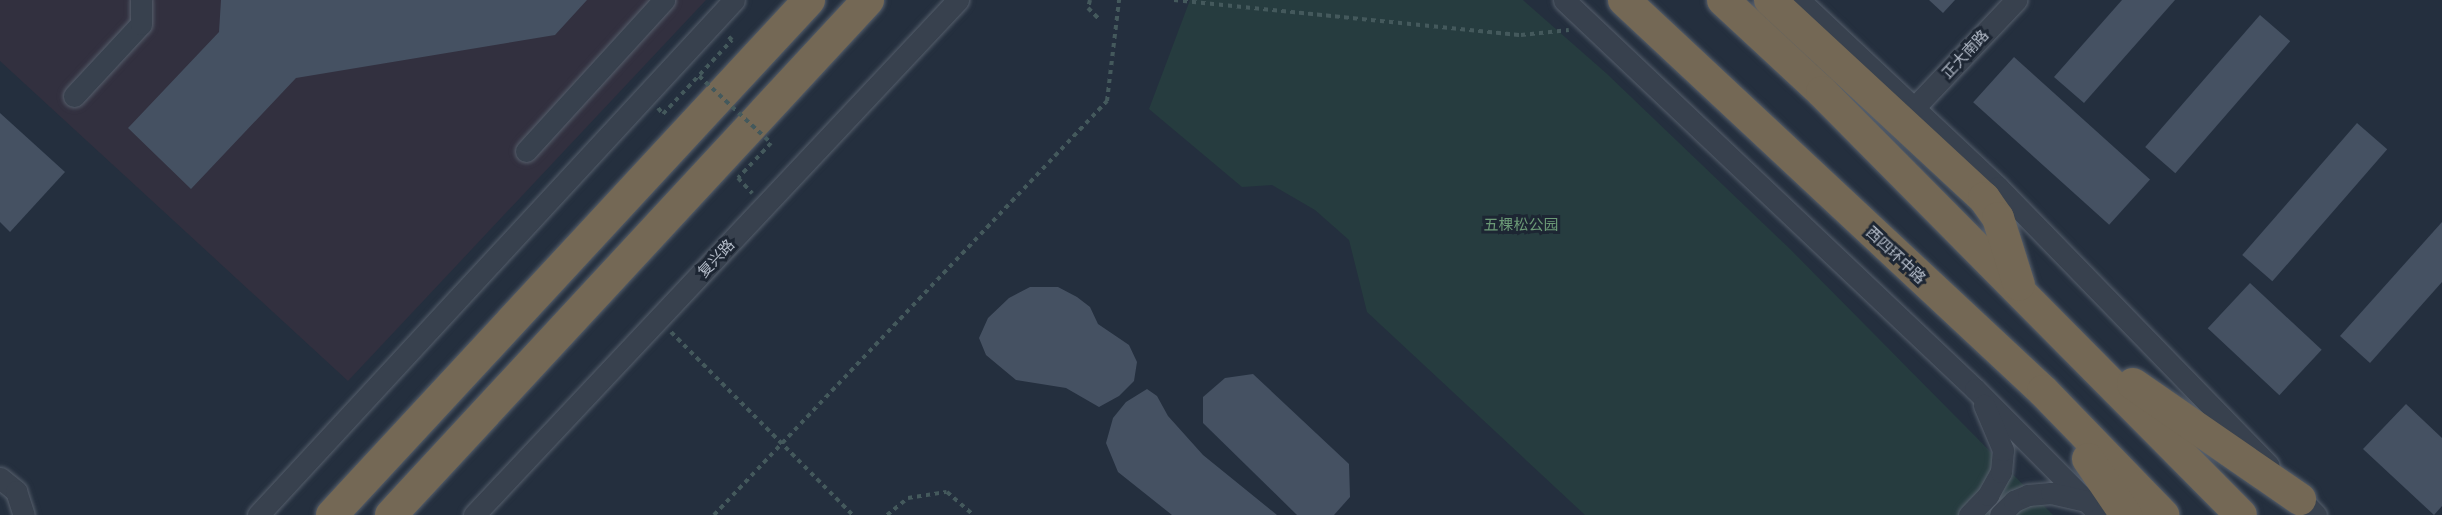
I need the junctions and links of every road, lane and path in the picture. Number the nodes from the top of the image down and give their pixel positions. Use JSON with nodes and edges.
{"nodes":[{"id":1,"x":141,"y":0,"type":"edge"},
{"id":2,"x":664,"y":0,"type":"edge"},
{"id":3,"x":734,"y":0,"type":"edge"},
{"id":4,"x":809,"y":0,"type":"edge"},
{"id":5,"x":868,"y":0,"type":"edge"},
{"id":6,"x":958,"y":0,"type":"edge"},
{"id":7,"x":1090,"y":0,"type":"edge"},
{"id":8,"x":1119,"y":0,"type":"edge"},
{"id":9,"x":1174,"y":0,"type":"edge"},
{"id":10,"x":1564,"y":0,"type":"edge"},
{"id":11,"x":1624,"y":0,"type":"edge"},
{"id":12,"x":1723,"y":0,"type":"edge"},
{"id":13,"x":1770,"y":0,"type":"edge"},
{"id":14,"x":1799,"y":0,"type":"edge"},
{"id":15,"x":2016,"y":0,"type":"edge"},
{"id":16,"x":1100,"y":20,"type":"dead end"},
{"id":17,"x":1594,"y":28,"type":"junction"},
{"id":18,"x":732,"y":40,"type":"dead end"},
{"id":19,"x":699,"y":76,"type":"junction"},
{"id":20,"x":74,"y":96,"type":"dead end"},
{"id":21,"x":1914,"y":108,"type":"junction"},
{"id":22,"x":663,"y":114,"type":"dead end"},
{"id":23,"x":526,"y":151,"type":"dead end"},
{"id":24,"x":738,"y":178,"type":"dead end"},
{"id":25,"x":2020,"y":289,"type":"junction"},
{"id":26,"x":658,"y":319,"type":"junction"},
{"id":27,"x":2077,"y":346,"type":"junction"},
{"id":28,"x":1975,"y":389,"type":"junction"},
{"id":29,"x":2043,"y":391,"type":"junction"},
{"id":30,"x":782,"y":444,"type":"junction"},
{"id":31,"x":0,"y":478,"type":"edge"},
{"id":32,"x":2308,"y":507,"type":"edge"},
{"id":33,"x":2094,"y":508,"type":"edge"},
{"id":34,"x":24,"y":515,"type":"edge"},
{"id":35,"x":258,"y":515,"type":"edge"},
{"id":36,"x":332,"y":515,"type":"edge"},
{"id":37,"x":391,"y":515,"type":"edge"},
{"id":38,"x":474,"y":515,"type":"edge"},
{"id":39,"x":714,"y":515,"type":"edge"},
{"id":40,"x":853,"y":515,"type":"edge"},
{"id":41,"x":887,"y":515,"type":"edge"},
{"id":42,"x":973,"y":515,"type":"edge"},
{"id":43,"x":1969,"y":515,"type":"edge"},
{"id":44,"x":2000,"y":515,"type":"edge"},
{"id":45,"x":2126,"y":515,"type":"edge"},
{"id":46,"x":2163,"y":515,"type":"edge"},
{"id":47,"x":2241,"y":515,"type":"edge"}],
"edges":[{"from":1,"to":20,"type":"street"},
{"from":2,"to":23,"type":"street"},
{"from":3,"to":35,"type":"street"},
{"from":4,"to":36,"type":"highway"},
{"from":5,"to":37,"type":"highway"},
{"from":6,"to":26,"type":"street","name":"复兴路"},
{"from":7,"to":16,"type":"path"},
{"from":8,"to":30,"type":"path"},
{"from":9,"to":17,"type":"path"},
{"from":10,"to":17,"type":"street"},
{"from":11,"to":29,"type":"highway","name":"西四环中路"},
{"from":12,"to":25,"type":"highway"},
{"from":13,"to":25,"type":"highway"},
{"from":14,"to":21,"type":"street"},
{"from":15,"to":21,"type":"street","name":"正大南路"},
{"from":17,"to":28,"type":"street"},
{"from":18,"to":19,"type":"path"},
{"from":19,"to":22,"type":"path"},
{"from":19,"to":24,"type":"path","bridge":true},
{"from":21,"to":32,"type":"street"},
{"from":25,"to":27,"type":"highway"},
{"from":26,"to":30,"type":"path"},
{"from":26,"to":38,"type":"street","name":"复兴路"},
{"from":27,"to":32,"type":"highway"},
{"from":27,"to":47,"type":"highway"},
{"from":28,"to":33,"type":"street"},
{"from":28,"to":43,"type":"street"},
{"from":29,"to":45,"type":"highway"},
{"from":29,"to":46,"type":"highway","name":"西四环中路"},
{"from":30,"to":39,"type":"path"},
{"from":30,"to":40,"type":"path"},
{"from":31,"to":34,"type":"street"},
{"from":33,"to":44,"type":"street"},
{"from":41,"to":42,"type":"path"}]}
